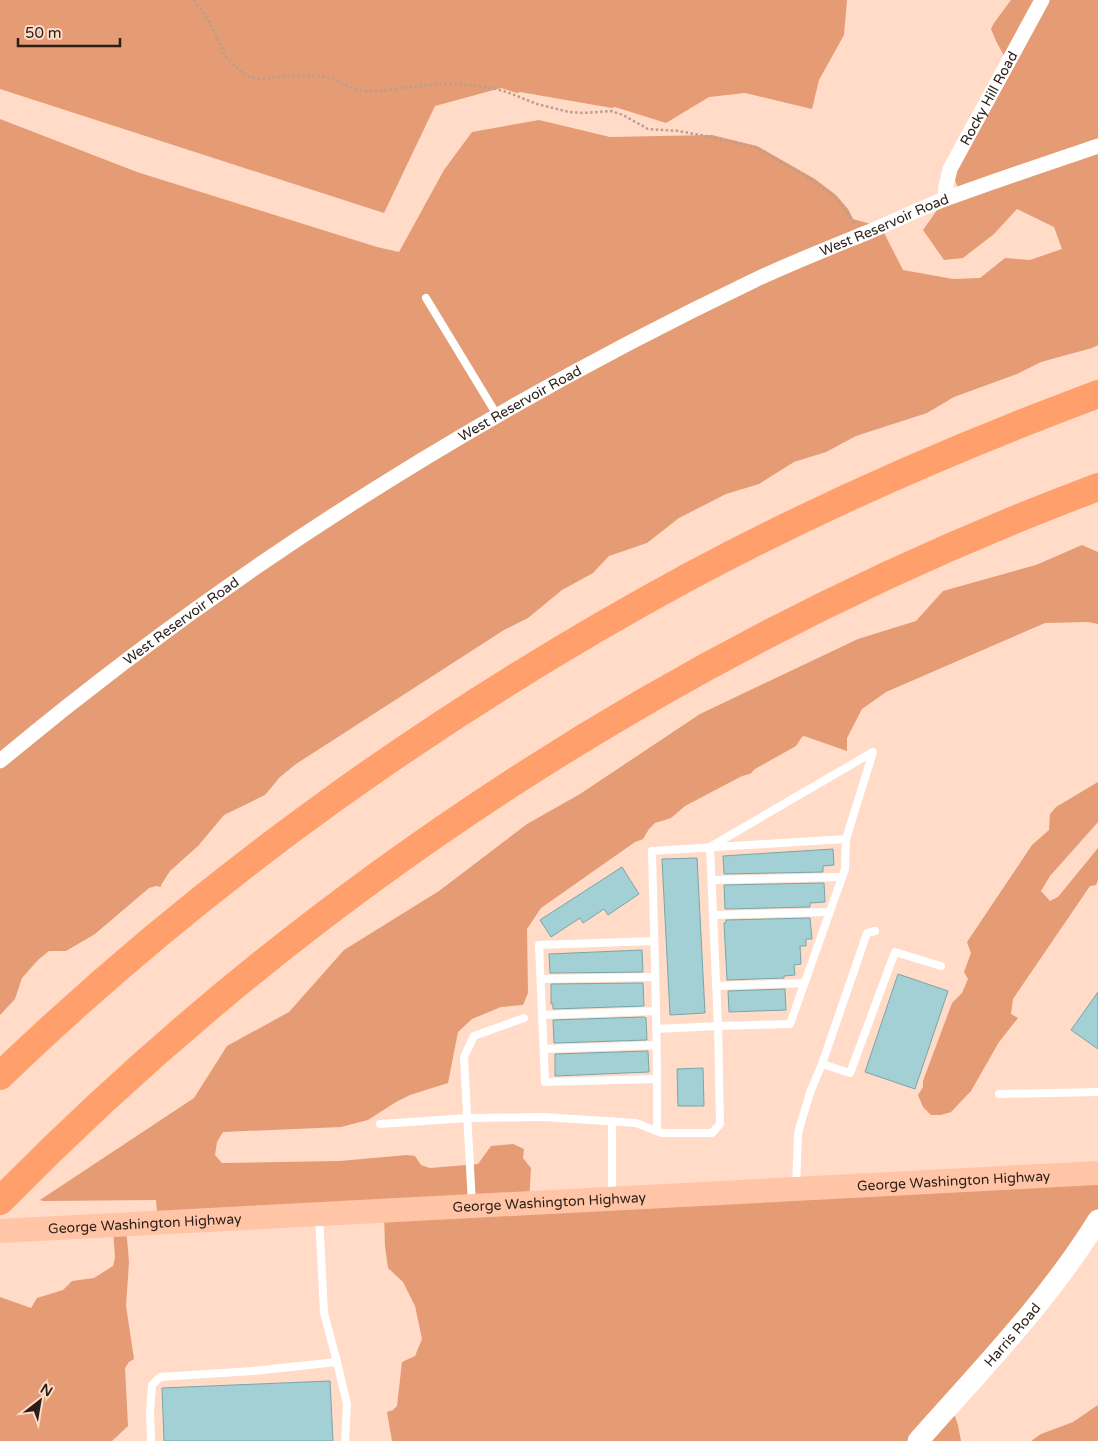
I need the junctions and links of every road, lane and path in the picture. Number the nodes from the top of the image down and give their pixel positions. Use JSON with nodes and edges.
{"nodes":[{"id":1,"x":194,"y":0,"type":"edge"},
{"id":2,"x":1042,"y":0,"type":"edge"},
{"id":3,"x":1098,"y":146,"type":"edge"},
{"id":4,"x":945,"y":199,"type":"junction"},
{"id":5,"x":857,"y":236,"type":"junction"},
{"id":6,"x":426,"y":298,"type":"dead end"},
{"id":7,"x":1098,"y":394,"type":"edge"},
{"id":8,"x":498,"y":415,"type":"junction"},
{"id":9,"x":1098,"y":488,"type":"edge"},
{"id":10,"x":0,"y":761,"type":"edge"},
{"id":11,"x":846,"y":839,"type":"junction"},
{"id":12,"x":710,"y":847,"type":"junction"},
{"id":13,"x":842,"y":877,"type":"junction"},
{"id":14,"x":712,"y":880,"type":"junction"},
{"id":15,"x":830,"y":912,"type":"junction"},
{"id":16,"x":713,"y":915,"type":"junction"},
{"id":17,"x":875,"y":932,"type":"dead end"},
{"id":18,"x":654,"y":941,"type":"junction"},
{"id":19,"x":942,"y":966,"type":"dead end"},
{"id":20,"x":655,"y":977,"type":"junction"},
{"id":21,"x":540,"y":978,"type":"junction"},
{"id":22,"x":804,"y":983,"type":"junction"},
{"id":23,"x":716,"y":986,"type":"junction"},
{"id":24,"x":656,"y":1011,"type":"junction"},
{"id":25,"x":542,"y":1015,"type":"junction"},
{"id":26,"x":524,"y":1018,"type":"dead end"},
{"id":27,"x":718,"y":1026,"type":"junction"},
{"id":28,"x":656,"y":1029,"type":"junction"},
{"id":29,"x":657,"y":1045,"type":"junction"},
{"id":30,"x":544,"y":1049,"type":"junction"},
{"id":31,"x":822,"y":1064,"type":"junction"},
{"id":32,"x":0,"y":1076,"type":"edge"},
{"id":33,"x":657,"y":1079,"type":"junction"},
{"id":34,"x":1098,"y":1092,"type":"edge"},
{"id":35,"x":999,"y":1094,"type":"dead end"},
{"id":36,"x":468,"y":1118,"type":"junction"},
{"id":37,"x":612,"y":1121,"type":"junction"},
{"id":38,"x":380,"y":1124,"type":"dead end"},
{"id":39,"x":657,"y":1131,"type":"junction"},
{"id":40,"x":1098,"y":1173,"type":"edge"},
{"id":41,"x":796,"y":1189,"type":"junction"},
{"id":42,"x":612,"y":1199,"type":"junction"},
{"id":43,"x":0,"y":1201,"type":"edge"},
{"id":44,"x":472,"y":1206,"type":"junction"},
{"id":45,"x":319,"y":1214,"type":"junction"},
{"id":46,"x":1098,"y":1220,"type":"edge"},
{"id":47,"x":0,"y":1231,"type":"edge"},
{"id":48,"x":337,"y":1362,"type":"junction"},
{"id":49,"x":151,"y":1441,"type":"edge"},
{"id":50,"x":345,"y":1441,"type":"edge"},
{"id":51,"x":918,"y":1441,"type":"edge"}],
"edges":[{"from":1,"to":5,"type":"path"},
{"from":2,"to":4,"type":"street","name":"Rocky Hill Road"},
{"from":3,"to":4,"type":"street","name":"West Reservoir Road"},
{"from":4,"to":5,"type":"street","name":"West Reservoir Road"},
{"from":5,"to":8,"type":"street","name":"West Reservoir Road"},
{"from":6,"to":8,"type":"lane"},
{"from":7,"to":32,"type":"highway"},
{"from":8,"to":10,"type":"street","name":"West Reservoir Road"},
{"from":9,"to":43,"type":"highway"},
{"from":11,"to":12,"type":"lane"},
{"from":11,"to":12,"type":"lane"},
{"from":11,"to":13,"type":"lane"},
{"from":12,"to":14,"type":"lane"},
{"from":12,"to":18,"type":"lane"},
{"from":13,"to":14,"type":"lane"},
{"from":13,"to":15,"type":"lane"},
{"from":14,"to":16,"type":"lane"},
{"from":15,"to":16,"type":"lane"},
{"from":15,"to":22,"type":"lane"},
{"from":16,"to":23,"type":"lane"},
{"from":17,"to":31,"type":"lane"},
{"from":18,"to":20,"type":"lane"},
{"from":18,"to":21,"type":"lane"},
{"from":19,"to":31,"type":"lane"},
{"from":20,"to":21,"type":"lane"},
{"from":20,"to":24,"type":"lane"},
{"from":21,"to":25,"type":"lane"},
{"from":22,"to":23,"type":"lane"},
{"from":22,"to":27,"type":"lane"},
{"from":23,"to":27,"type":"lane"},
{"from":24,"to":25,"type":"lane"},
{"from":24,"to":28,"type":"lane"},
{"from":25,"to":30,"type":"lane"},
{"from":26,"to":36,"type":"lane"},
{"from":27,"to":28,"type":"lane"},
{"from":27,"to":39,"type":"lane"},
{"from":28,"to":29,"type":"lane"},
{"from":29,"to":30,"type":"lane"},
{"from":29,"to":33,"type":"lane"},
{"from":30,"to":33,"type":"lane"},
{"from":31,"to":41,"type":"lane"},
{"from":33,"to":39,"type":"lane"},
{"from":34,"to":35,"type":"lane"},
{"from":36,"to":37,"type":"lane"},
{"from":36,"to":38,"type":"lane"},
{"from":36,"to":44,"type":"lane"},
{"from":37,"to":39,"type":"lane"},
{"from":37,"to":42,"type":"lane"},
{"from":40,"to":41,"type":"main road","name":"George Washington Highway"},
{"from":41,"to":42,"type":"main road","name":"George Washington Highway"},
{"from":42,"to":44,"type":"main road","name":"George Washington Highway"},
{"from":44,"to":45,"type":"main road","name":"George Washington Highway"},
{"from":45,"to":47,"type":"main road","name":"George Washington Highway"},
{"from":45,"to":48,"type":"lane"},
{"from":46,"to":51,"type":"street","name":"Harris Road"},
{"from":48,"to":49,"type":"lane"},
{"from":48,"to":50,"type":"lane"}]}
